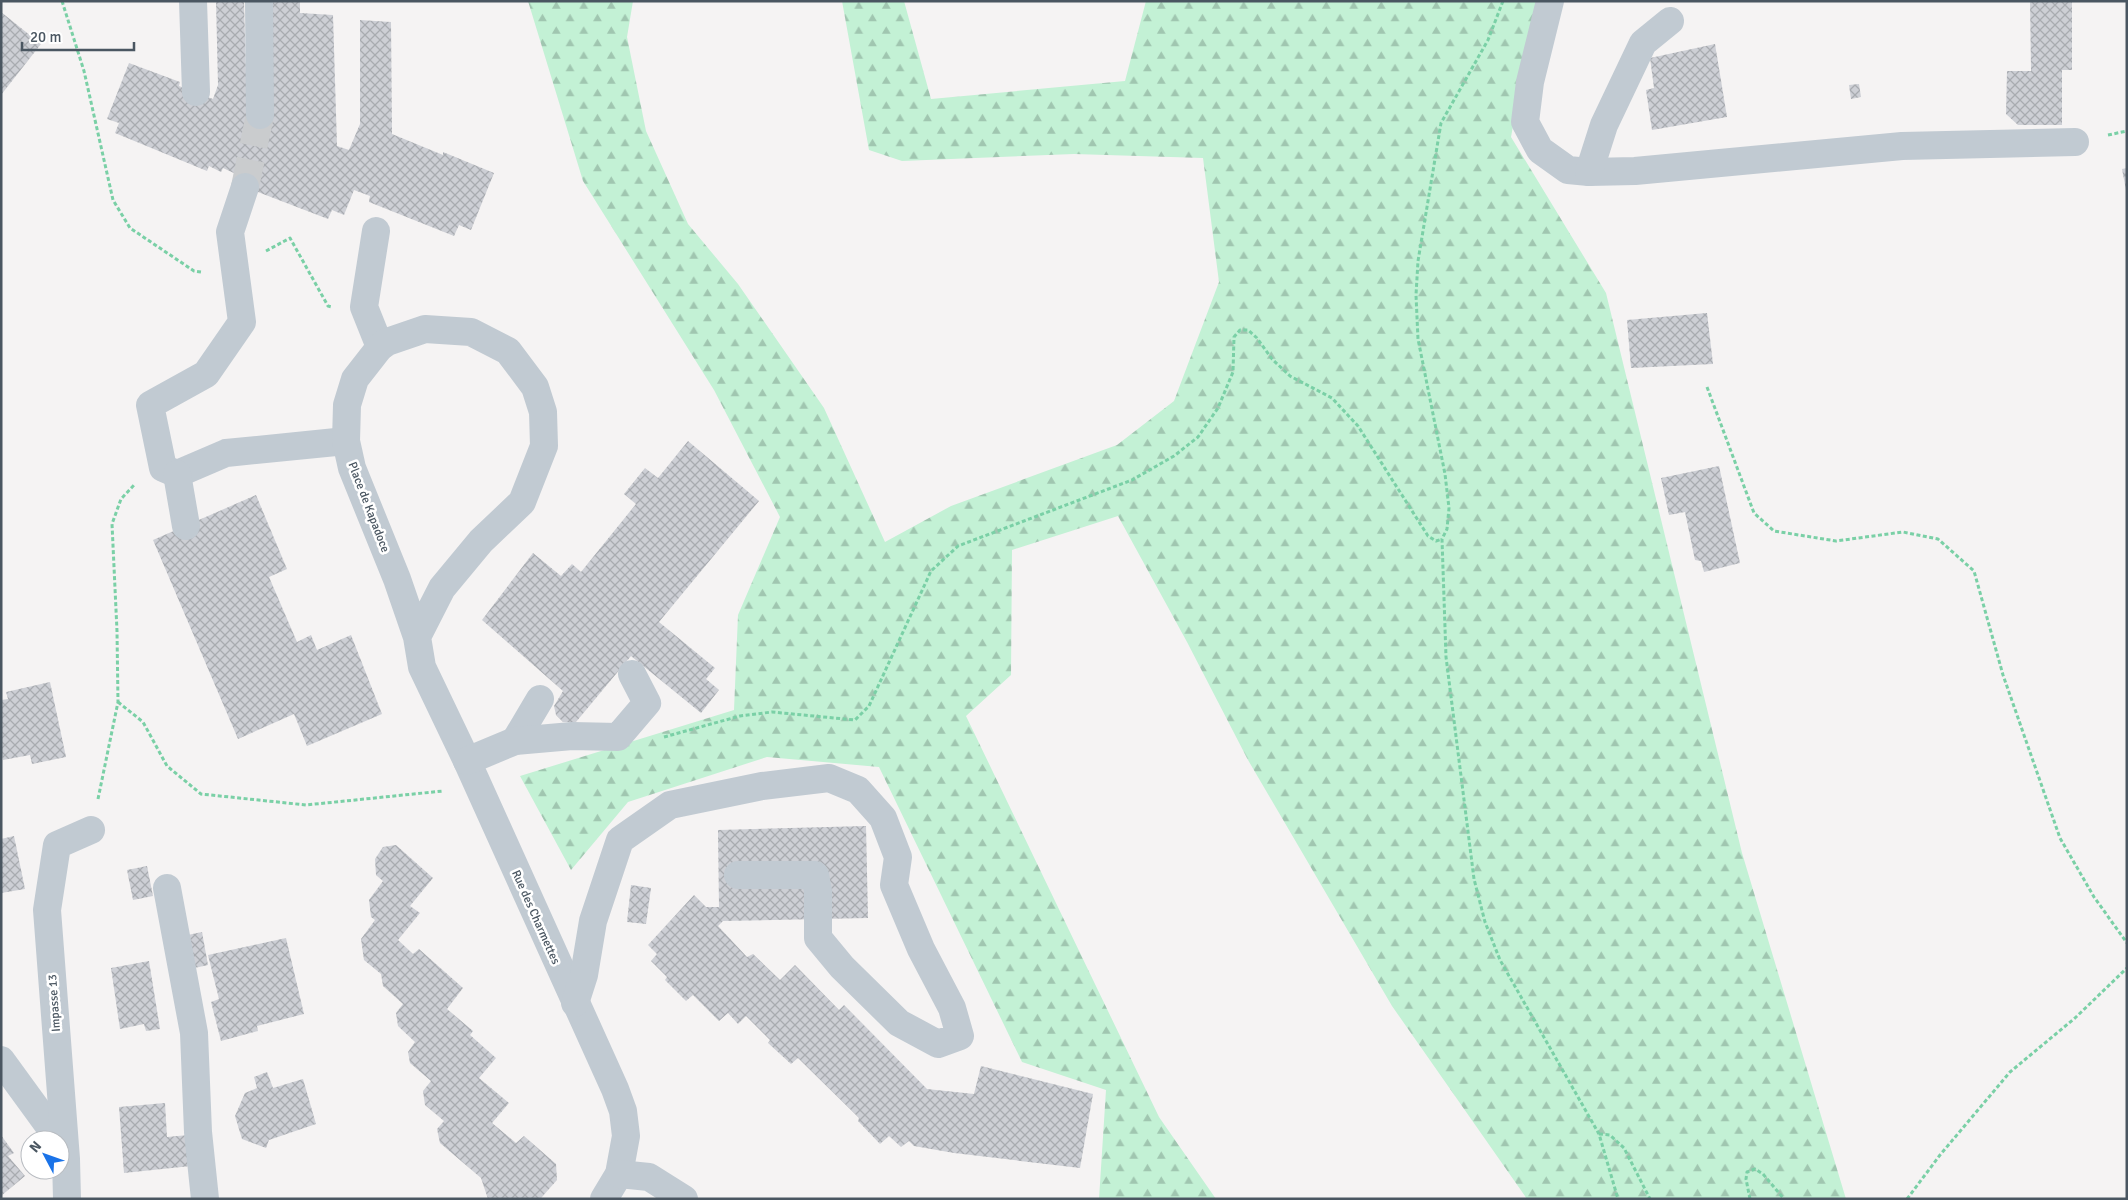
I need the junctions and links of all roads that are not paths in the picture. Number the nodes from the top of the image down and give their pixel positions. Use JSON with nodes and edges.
{"nodes":[{"id":1,"x":193,"y":1,"type":"edge"},
{"id":2,"x":259,"y":1,"type":"edge"},
{"id":3,"x":1550,"y":1,"type":"edge"},
{"id":4,"x":1670,"y":21,"type":"dead end"},
{"id":5,"x":196,"y":92,"type":"dead end"},
{"id":6,"x":260,"y":115,"type":"tunnel mouth"},
{"id":7,"x":2075,"y":142,"type":"dead end"},
{"id":8,"x":1589,"y":172,"type":"junction"},
{"id":9,"x":245,"y":187,"type":"tunnel mouth"},
{"id":10,"x":376,"y":231,"type":"dead end"},
{"id":11,"x":380,"y":347,"type":"junction"},
{"id":12,"x":346,"y":441,"type":"junction"},
{"id":13,"x":170,"y":471,"type":"junction"},
{"id":14,"x":186,"y":526,"type":"dead end"},
{"id":15,"x":417,"y":637,"type":"junction"},
{"id":16,"x":632,"y":674,"type":"dead end"},
{"id":17,"x":540,"y":699,"type":"dead end"},
{"id":18,"x":515,"y":741,"type":"junction"},
{"id":19,"x":467,"y":761,"type":"junction"},
{"id":20,"x":91,"y":830,"type":"road end"},
{"id":21,"x":738,"y":875,"type":"dead end"},
{"id":22,"x":167,"y":888,"type":"dead end"},
{"id":23,"x":575,"y":1002,"type":"junction"},
{"id":24,"x":1,"y":1060,"type":"edge"},
{"id":25,"x":51,"y":1130,"type":"edge"},
{"id":26,"x":60,"y":1130,"type":"edge"},
{"id":27,"x":619,"y":1174,"type":"junction"},
{"id":28,"x":64,"y":1180,"type":"edge"},
{"id":29,"x":66,"y":1199,"type":"edge"},
{"id":30,"x":205,"y":1199,"type":"edge"},
{"id":31,"x":604,"y":1199,"type":"edge"},
{"id":32,"x":684,"y":1199,"type":"edge"}],
"edges":[{"from":1,"to":5,"type":"street"},
{"from":2,"to":6,"type":"street"},
{"from":3,"to":8,"type":"street"},
{"from":4,"to":8,"type":"street"},
{"from":7,"to":8,"type":"street"},
{"from":9,"to":13,"type":"street"},
{"from":10,"to":11,"type":"street"},
{"from":11,"to":12,"type":"street","name":"Place de Kapadoce"},
{"from":11,"to":15,"type":"street","name":"Place de Kapadoce"},
{"from":12,"to":13,"type":"street"},
{"from":12,"to":15,"type":"street","name":"Place de Kapadoce"},
{"from":13,"to":14,"type":"street"},
{"from":15,"to":19,"type":"street","name":"Rue des Charmettes"},
{"from":16,"to":18,"type":"street"},
{"from":17,"to":18,"type":"street"},
{"from":18,"to":19,"type":"street"},
{"from":19,"to":23,"type":"street","name":"Rue des Charmettes"},
{"from":20,"to":26,"type":"street","name":"Impasse 13"},
{"from":21,"to":23,"type":"street"},
{"from":22,"to":30,"type":"street"},
{"from":23,"to":27,"type":"street","name":"Rue des Charmettes"},
{"from":24,"to":25,"type":"street"},
{"from":27,"to":31,"type":"street","name":"Rue des Charmettes"},
{"from":27,"to":32,"type":"street"},
{"from":28,"to":29,"type":"street","name":"Impasse 13"}]}
